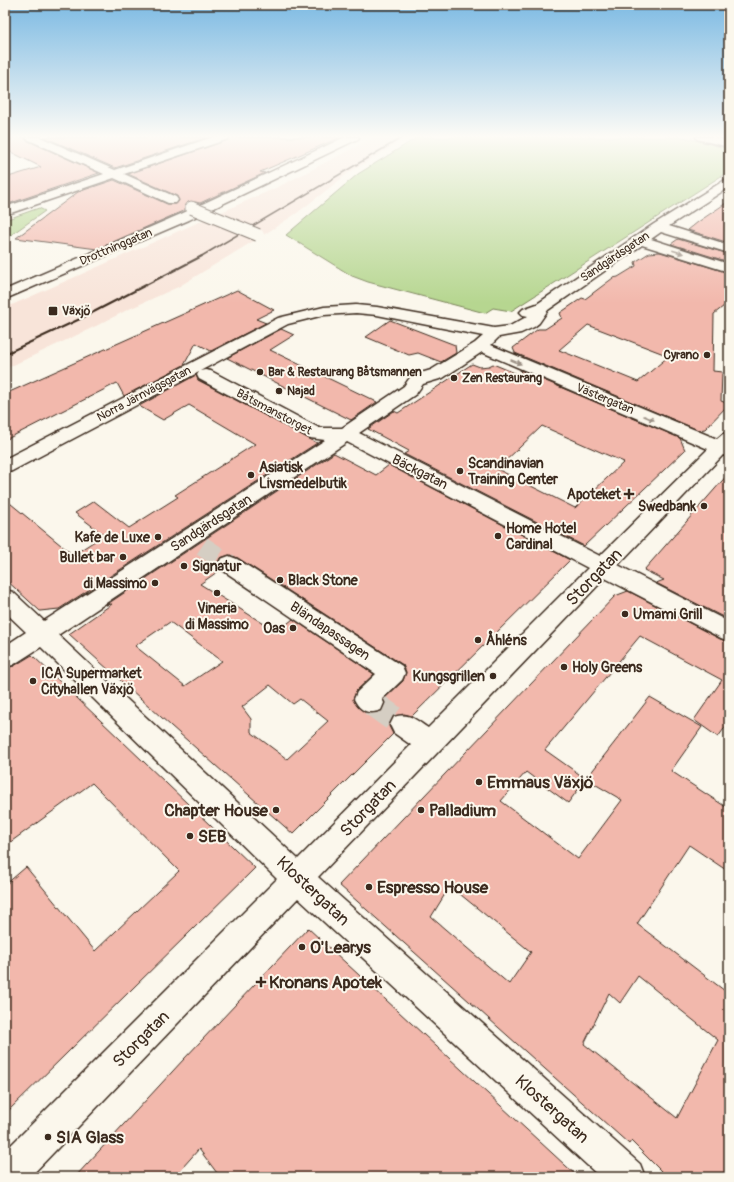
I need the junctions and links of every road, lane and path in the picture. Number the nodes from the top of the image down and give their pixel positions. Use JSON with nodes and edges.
{"nodes":[{"id":1,"x":66,"y":192,"type":"edge"},
{"id":2,"x":154,"y":192,"type":"edge"},
{"id":3,"x":237,"y":192,"type":"edge"},
{"id":4,"x":713,"y":192,"type":"edge"},
{"id":5,"x":172,"y":200,"type":"dead end"},
{"id":6,"x":192,"y":208,"type":"dead end"},
{"id":7,"x":5,"y":211,"type":"edge"},
{"id":8,"x":659,"y":227,"type":"junction"},
{"id":9,"x":258,"y":235,"type":"dead end"},
{"id":10,"x":641,"y":240,"type":"junction"},
{"id":11,"x":729,"y":249,"type":"edge"},
{"id":12,"x":729,"y":268,"type":"edge"},
{"id":13,"x":5,"y":295,"type":"edge"},
{"id":14,"x":493,"y":328,"type":"junction"},
{"id":15,"x":481,"y":346,"type":"junction"},
{"id":16,"x":205,"y":375,"type":"dead end"},
{"id":17,"x":346,"y":434,"type":"junction"},
{"id":18,"x":726,"y":446,"type":"edge"},
{"id":19,"x":5,"y":467,"type":"edge"},
{"id":20,"x":229,"y":564,"type":"tunnel mouth"},
{"id":21,"x":604,"y":567,"type":"junction"},
{"id":22,"x":5,"y":598,"type":"edge"},
{"id":23,"x":729,"y":632,"type":"edge"},
{"id":24,"x":42,"y":633,"type":"junction"},
{"id":25,"x":5,"y":658,"type":"edge"},
{"id":26,"x":372,"y":703,"type":"dead end"},
{"id":27,"x":403,"y":725,"type":"tunnel mouth"},
{"id":28,"x":430,"y":744,"type":"junction"},
{"id":29,"x":298,"y":879,"type":"junction"},
{"id":30,"x":5,"y":1177,"type":"edge"},
{"id":31,"x":627,"y":1177,"type":"edge"}],
"edges":[{"from":1,"to":7,"type":"street"},
{"from":2,"to":5,"type":"street"},
{"from":3,"to":13,"type":"street","name":"Drottninggatan"},
{"from":4,"to":8,"type":"street","name":"Sandgärdsgatan"},
{"from":6,"to":9,"type":"street","bridge":true},
{"from":8,"to":10,"type":"street","name":"Sandgärdsgatan"},
{"from":8,"to":11,"type":"street"},
{"from":10,"to":12,"type":"street","one_way":true},
{"from":10,"to":14,"type":"street","name":"Sandgärdsgatan"},
{"from":14,"to":15,"type":"street","name":"Sandgärdsgatan"},
{"from":14,"to":19,"type":"street","name":"Norra Järnvägsgatan"},
{"from":15,"to":17,"type":"street","name":"Sandgärdsgatan"},
{"from":15,"to":18,"type":"street","name":"Västergatan","one_way":true},
{"from":16,"to":17,"type":"street","name":"Båtsmanstorget"},
{"from":17,"to":21,"type":"street","name":"Bäckgatan"},
{"from":17,"to":24,"type":"street","name":"Sandgärdsgatan"},
{"from":18,"to":21,"type":"street","name":"Storgatan"},
{"from":20,"to":26,"type":"street","name":"Bländapassagen"},
{"from":21,"to":23,"type":"street","name":"Bäckgatan"},
{"from":21,"to":28,"type":"street","name":"Storgatan"},
{"from":22,"to":24,"type":"street","name":"Klostergatan"},
{"from":24,"to":25,"type":"street","name":"Sandgärdsgatan"},
{"from":24,"to":29,"type":"street","name":"Klostergatan"},
{"from":27,"to":28,"type":"street"},
{"from":28,"to":29,"type":"street","name":"Storgatan"},
{"from":29,"to":30,"type":"street","name":"Storgatan"},
{"from":29,"to":31,"type":"street","name":"Klostergatan"}]}
